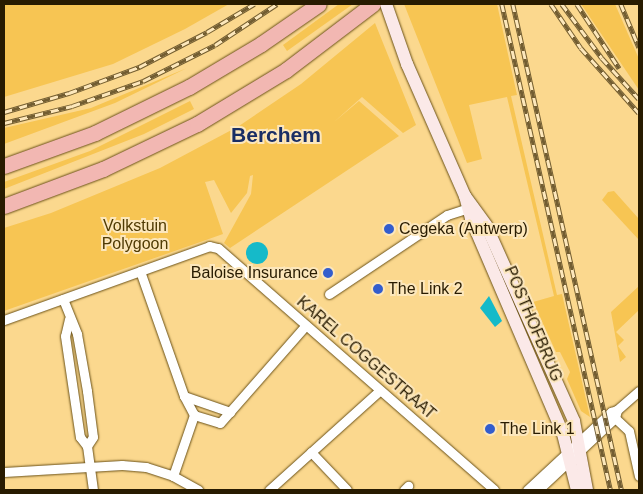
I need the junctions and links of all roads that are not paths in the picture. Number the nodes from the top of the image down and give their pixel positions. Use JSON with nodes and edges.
{"nodes":[{"id":1,"x":319,"y":4,"type":"edge"},
{"id":2,"x":373,"y":4,"type":"edge"},
{"id":3,"x":386,"y":4,"type":"edge"},
{"id":4,"x":4,"y":166,"type":"edge"},
{"id":5,"x":469,"y":204,"type":"junction"},
{"id":6,"x":4,"y":206,"type":"edge"},
{"id":7,"x":140,"y":271,"type":"junction"},
{"id":8,"x":329,"y":294,"type":"dead end"},
{"id":9,"x":63,"y":299,"type":"junction"},
{"id":10,"x":69,"y":319,"type":"junction"},
{"id":11,"x":4,"y":320,"type":"edge"},
{"id":12,"x":306,"y":325,"type":"junction"},
{"id":13,"x":380,"y":390,"type":"junction"},
{"id":14,"x":639,"y":391,"type":"edge"},
{"id":15,"x":184,"y":396,"type":"junction"},
{"id":16,"x":230,"y":412,"type":"junction"},
{"id":17,"x":194,"y":414,"type":"junction"},
{"id":18,"x":618,"y":416,"type":"junction"},
{"id":19,"x":584,"y":442,"type":"junction"},
{"id":20,"x":87,"y":446,"type":"junction"},
{"id":21,"x":311,"y":452,"type":"junction"},
{"id":22,"x":569,"y":457,"type":"junction"},
{"id":23,"x":89,"y":467,"type":"junction"},
{"id":24,"x":4,"y":472,"type":"edge"},
{"id":25,"x":173,"y":476,"type":"junction"},
{"id":26,"x":639,"y":476,"type":"edge"},
{"id":27,"x":91,"y":489,"type":"edge"},
{"id":28,"x":198,"y":490,"type":"edge"},
{"id":29,"x":269,"y":490,"type":"edge"},
{"id":30,"x":347,"y":490,"type":"edge"},
{"id":31,"x":494,"y":490,"type":"edge"},
{"id":32,"x":527,"y":490,"type":"edge"},
{"id":33,"x":538,"y":490,"type":"edge"},
{"id":34,"x":577,"y":490,"type":"edge"},
{"id":35,"x":587,"y":490,"type":"edge"}],
"edges":[{"from":1,"to":4,"type":"highway"},
{"from":2,"to":6,"type":"highway"},
{"from":3,"to":5,"type":"street","name":"POSTHOFBRUG"},
{"from":5,"to":8,"type":"street"},
{"from":5,"to":19,"type":"street","name":"POSTHOFBRUG"},
{"from":5,"to":22,"type":"street","name":"POSTHOFBRUG"},
{"from":7,"to":9,"type":"street"},
{"from":7,"to":12,"type":"street","name":"KAREL COGGESTRAAT"},
{"from":7,"to":15,"type":"street"},
{"from":9,"to":10,"type":"street"},
{"from":9,"to":11,"type":"street"},
{"from":10,"to":20,"type":"street"},
{"from":10,"to":20,"type":"street"},
{"from":12,"to":13,"type":"street","name":"KAREL COGGESTRAAT"},
{"from":12,"to":16,"type":"street"},
{"from":13,"to":21,"type":"street"},
{"from":13,"to":31,"type":"street","name":"KAREL COGGESTRAAT"},
{"from":14,"to":18,"type":"street"},
{"from":15,"to":16,"type":"street"},
{"from":15,"to":17,"type":"street"},
{"from":16,"to":17,"type":"street"},
{"from":17,"to":25,"type":"street"},
{"from":18,"to":19,"type":"street"},
{"from":18,"to":26,"type":"street"},
{"from":19,"to":22,"type":"street"},
{"from":19,"to":35,"type":"street","name":"POSTHOFBRUG"},
{"from":20,"to":23,"type":"street"},
{"from":21,"to":29,"type":"street"},
{"from":21,"to":30,"type":"street"},
{"from":22,"to":32,"type":"street"},
{"from":22,"to":33,"type":"street"},
{"from":22,"to":34,"type":"street","name":"POSTHOFBRUG"},
{"from":23,"to":24,"type":"street"},
{"from":23,"to":25,"type":"street"},
{"from":23,"to":27,"type":"street"},
{"from":25,"to":28,"type":"street"}]}
